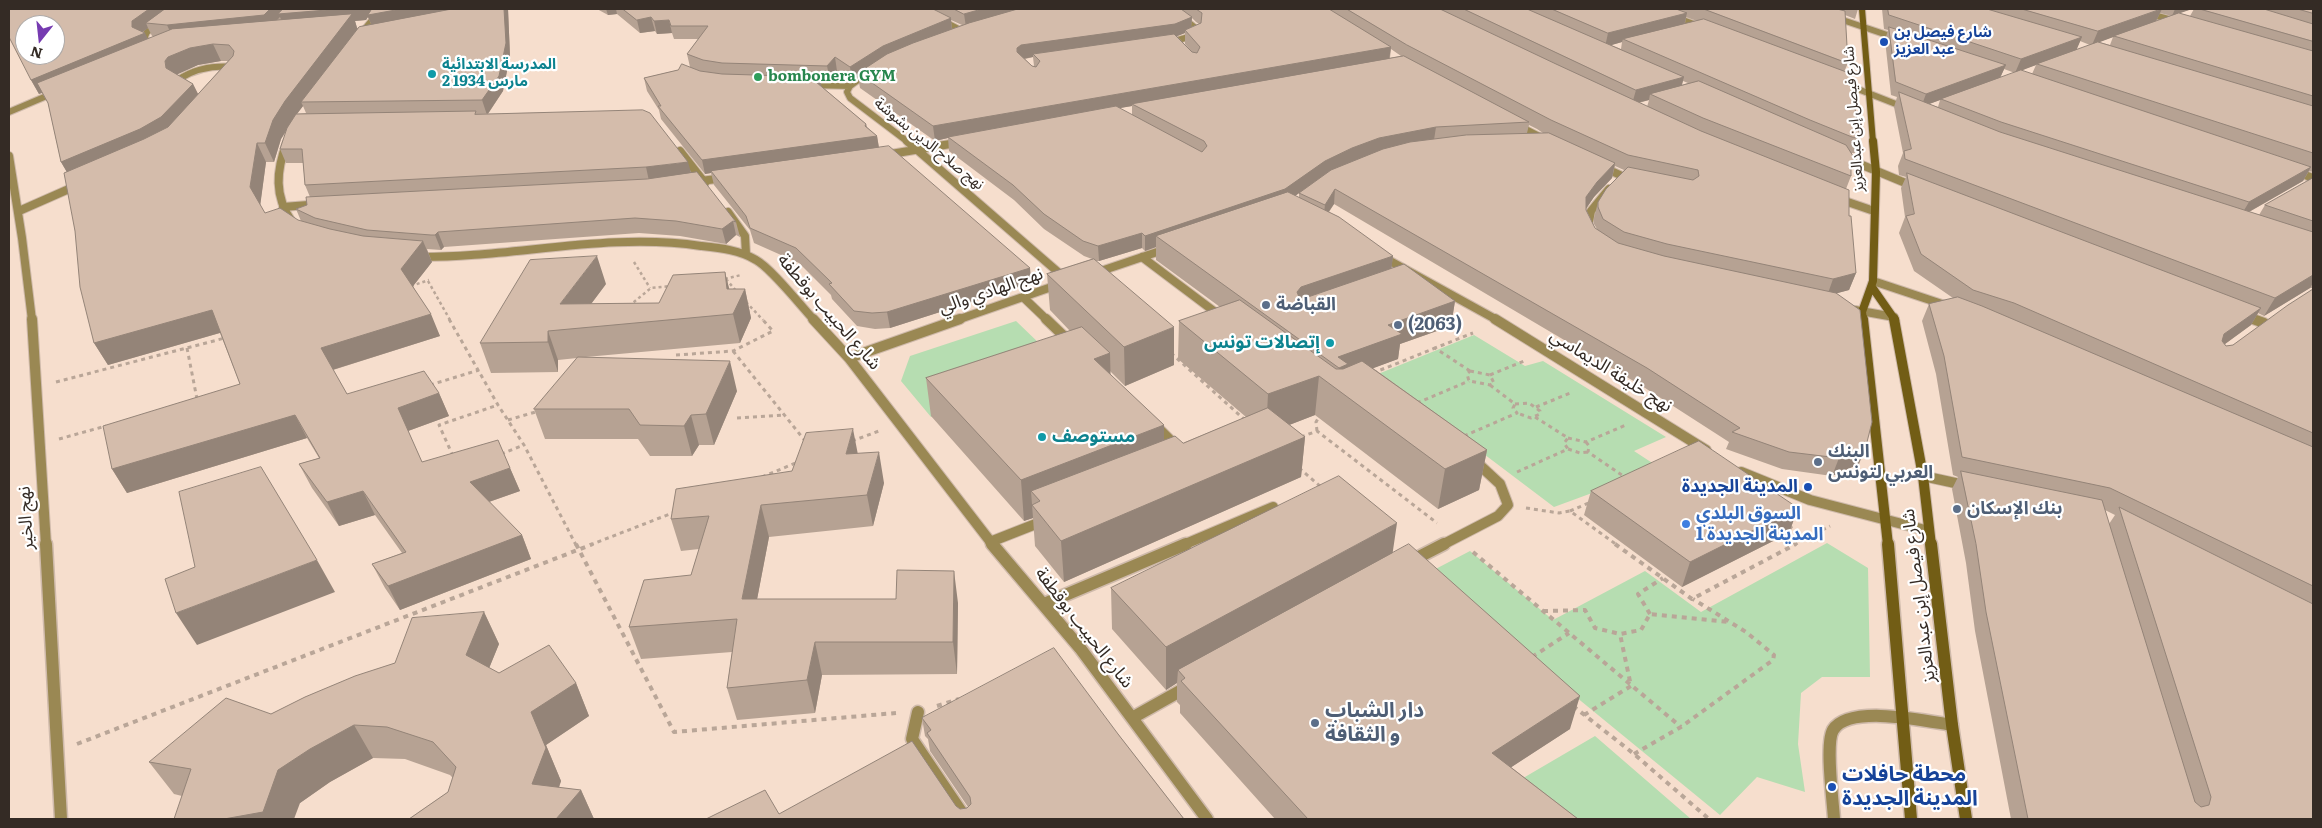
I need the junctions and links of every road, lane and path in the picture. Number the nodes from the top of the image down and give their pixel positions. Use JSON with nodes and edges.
{"nodes":[{"id":1,"x":180,"y":9,"type":"edge"},
{"id":2,"x":381,"y":9,"type":"edge"},
{"id":3,"x":920,"y":9,"type":"edge"},
{"id":4,"x":1172,"y":9,"type":"edge"},
{"id":5,"x":1653,"y":9,"type":"edge"},
{"id":6,"x":1810,"y":9,"type":"edge"},
{"id":7,"x":1862,"y":9,"type":"edge"},
{"id":8,"x":2131,"y":9,"type":"edge"},
{"id":9,"x":2175,"y":21,"type":"junction"},
{"id":10,"x":2183,"y":21,"type":"edge"},
{"id":11,"x":2166,"y":24,"type":"edge"},
{"id":12,"x":367,"y":25,"type":"junction"},
{"id":13,"x":358,"y":26,"type":"edge"},
{"id":14,"x":1701,"y":26,"type":"junction"},
{"id":15,"x":1863,"y":27,"type":"junction"},
{"id":16,"x":974,"y":30,"type":"edge"},
{"id":17,"x":1710,"y":30,"type":"edge"},
{"id":18,"x":1684,"y":31,"type":"edge"},
{"id":19,"x":966,"y":32,"type":"junction"},
{"id":20,"x":370,"y":34,"type":"edge"},
{"id":21,"x":360,"y":36,"type":"junction"},
{"id":22,"x":957,"y":36,"type":"edge"},
{"id":23,"x":1176,"y":42,"type":"junction"},
{"id":24,"x":158,"y":43,"type":"edge"},
{"id":25,"x":1910,"y":43,"type":"edge"},
{"id":26,"x":354,"y":44,"type":"edge"},
{"id":27,"x":1157,"y":44,"type":"edge"},
{"id":28,"x":1182,"y":48,"type":"edge"},
{"id":29,"x":878,"y":68,"type":"edge"},
{"id":30,"x":232,"y":76,"type":"edge"},
{"id":31,"x":1833,"y":80,"type":"edge"},
{"id":32,"x":802,"y":85,"type":"edge"},
{"id":33,"x":850,"y":86,"type":"junction"},
{"id":34,"x":189,"y":89,"type":"edge"},
{"id":35,"x":62,"y":90,"type":"edge"},
{"id":36,"x":1869,"y":94,"type":"junction"},
{"id":37,"x":1911,"y":110,"type":"edge"},
{"id":38,"x":9,"y":112,"type":"edge"},
{"id":39,"x":1505,"y":118,"type":"edge"},
{"id":40,"x":291,"y":135,"type":"edge"},
{"id":41,"x":1528,"y":140,"type":"edge"},
{"id":42,"x":1548,"y":140,"type":"junction"},
{"id":43,"x":966,"y":142,"type":"edge"},
{"id":44,"x":675,"y":144,"type":"edge"},
{"id":45,"x":1556,"y":144,"type":"edge"},
{"id":46,"x":919,"y":150,"type":"junction"},
{"id":47,"x":9,"y":156,"type":"edge"},
{"id":48,"x":873,"y":156,"type":"edge"},
{"id":49,"x":1840,"y":156,"type":"edge"},
{"id":50,"x":1597,"y":164,"type":"edge"},
{"id":51,"x":2285,"y":168,"type":"edge"},
{"id":52,"x":1876,"y":172,"type":"junction"},
{"id":53,"x":1622,"y":176,"type":"junction"},
{"id":54,"x":732,"y":177,"type":"edge"},
{"id":55,"x":2313,"y":178,"type":"edge"},
{"id":56,"x":90,"y":180,"type":"edge"},
{"id":57,"x":1641,"y":180,"type":"edge"},
{"id":58,"x":704,"y":181,"type":"junction"},
{"id":59,"x":2313,"y":182,"type":"edge"},
{"id":60,"x":686,"y":183,"type":"edge"},
{"id":61,"x":2305,"y":187,"type":"edge"},
{"id":62,"x":709,"y":188,"type":"edge"},
{"id":63,"x":1922,"y":190,"type":"edge"},
{"id":64,"x":1828,"y":195,"type":"edge"},
{"id":65,"x":334,"y":203,"type":"edge"},
{"id":66,"x":721,"y":203,"type":"edge"},
{"id":67,"x":283,"y":207,"type":"junction"},
{"id":68,"x":19,"y":211,"type":"junction"},
{"id":69,"x":1874,"y":211,"type":"junction"},
{"id":70,"x":296,"y":227,"type":"edge"},
{"id":71,"x":1591,"y":232,"type":"edge"},
{"id":72,"x":625,"y":241,"type":"junction"},
{"id":73,"x":1179,"y":245,"type":"edge"},
{"id":74,"x":1370,"y":251,"type":"edge"},
{"id":75,"x":746,"y":254,"type":"junction"},
{"id":76,"x":411,"y":257,"type":"edge"},
{"id":77,"x":1142,"y":257,"type":"junction"},
{"id":78,"x":434,"y":258,"type":"junction"},
{"id":79,"x":768,"y":268,"type":"junction"},
{"id":80,"x":1420,"y":276,"type":"junction"},
{"id":81,"x":726,"y":279,"type":"junction"},
{"id":82,"x":1077,"y":279,"type":"junction"},
{"id":83,"x":716,"y":280,"type":"edge"},
{"id":84,"x":428,"y":281,"type":"junction"},
{"id":85,"x":1402,"y":283,"type":"edge"},
{"id":86,"x":1872,"y":284,"type":"junction"},
{"id":87,"x":679,"y":285,"type":"edge"},
{"id":88,"x":410,"y":286,"type":"edge"},
{"id":89,"x":651,"y":288,"type":"junction"},
{"id":90,"x":1023,"y":297,"type":"junction"},
{"id":91,"x":628,"y":306,"type":"edge"},
{"id":92,"x":1843,"y":308,"type":"edge"},
{"id":93,"x":1956,"y":309,"type":"edge"},
{"id":94,"x":1862,"y":312,"type":"junction"},
{"id":95,"x":2236,"y":312,"type":"edge"},
{"id":96,"x":1894,"y":317,"type":"junction"},
{"id":97,"x":2264,"y":323,"type":"edge"},
{"id":98,"x":1235,"y":327,"type":"edge"},
{"id":99,"x":1473,"y":332,"type":"dead end"},
{"id":100,"x":233,"y":336,"type":"edge"},
{"id":101,"x":186,"y":348,"type":"junction"},
{"id":102,"x":1166,"y":348,"type":"edge"},
{"id":103,"x":1435,"y":348,"type":"junction"},
{"id":104,"x":733,"y":351,"type":"junction"},
{"id":105,"x":1078,"y":351,"type":"edge"},
{"id":106,"x":1548,"y":352,"type":"junction"},
{"id":107,"x":676,"y":355,"type":"dead end"},
{"id":108,"x":849,"y":358,"type":"junction"},
{"id":109,"x":480,"y":370,"type":"junction"},
{"id":110,"x":1470,"y":371,"type":"junction"},
{"id":111,"x":1490,"y":375,"type":"junction"},
{"id":112,"x":1370,"y":379,"type":"edge"},
{"id":113,"x":1469,"y":381,"type":"junction"},
{"id":114,"x":1596,"y":382,"type":"junction"},
{"id":115,"x":1490,"y":385,"type":"junction"},
{"id":116,"x":427,"y":386,"type":"edge"},
{"id":117,"x":37,"y":387,"type":"junction"},
{"id":118,"x":197,"y":401,"type":"edge"},
{"id":119,"x":1414,"y":404,"type":"edge"},
{"id":120,"x":1515,"y":404,"type":"junction"},
{"id":121,"x":498,"y":405,"type":"junction"},
{"id":122,"x":1536,"y":407,"type":"junction"},
{"id":123,"x":542,"y":410,"type":"edge"},
{"id":124,"x":1323,"y":410,"type":"edge"},
{"id":125,"x":1517,"y":413,"type":"junction"},
{"id":126,"x":1648,"y":414,"type":"junction"},
{"id":127,"x":784,"y":415,"type":"junction"},
{"id":128,"x":1535,"y":417,"type":"junction"},
{"id":129,"x":737,"y":418,"type":"dead end"},
{"id":130,"x":1148,"y":418,"type":"edge"},
{"id":131,"x":508,"y":420,"type":"junction"},
{"id":132,"x":114,"y":424,"type":"edge"},
{"id":133,"x":898,"y":424,"type":"junction"},
{"id":134,"x":1253,"y":427,"type":"edge"},
{"id":135,"x":1317,"y":431,"type":"junction"},
{"id":136,"x":1568,"y":438,"type":"junction"},
{"id":137,"x":1292,"y":440,"type":"edge"},
{"id":138,"x":1452,"y":441,"type":"joint"},
{"id":139,"x":1586,"y":442,"type":"junction"},
{"id":140,"x":40,"y":445,"type":"junction"},
{"id":141,"x":843,"y":445,"type":"edge"},
{"id":142,"x":524,"y":446,"type":"junction"},
{"id":143,"x":810,"y":448,"type":"edge"},
{"id":144,"x":1568,"y":449,"type":"junction"},
{"id":145,"x":1588,"y":452,"type":"junction"},
{"id":146,"x":496,"y":456,"type":"edge"},
{"id":147,"x":1185,"y":456,"type":"edge"},
{"id":148,"x":1714,"y":456,"type":"edge"},
{"id":149,"x":807,"y":459,"type":"edge"},
{"id":150,"x":454,"y":460,"type":"edge"},
{"id":151,"x":1297,"y":466,"type":"edge"},
{"id":152,"x":1731,"y":466,"type":"edge"},
{"id":153,"x":1923,"y":476,"type":"junction"},
{"id":154,"x":761,"y":477,"type":"edge"},
{"id":155,"x":1498,"y":481,"type":"junction"},
{"id":156,"x":1634,"y":483,"type":"edge"},
{"id":157,"x":1980,"y":488,"type":"edge"},
{"id":158,"x":1326,"y":492,"type":"edge"},
{"id":159,"x":1597,"y":499,"type":"edge"},
{"id":160,"x":1508,"y":505,"type":"junction"},
{"id":161,"x":1273,"y":507,"type":"edge"},
{"id":162,"x":679,"y":510,"type":"edge"},
{"id":163,"x":1570,"y":511,"type":"junction"},
{"id":164,"x":1854,"y":512,"type":"junction"},
{"id":165,"x":1052,"y":517,"type":"edge"},
{"id":166,"x":1887,"y":522,"type":"junction"},
{"id":167,"x":1784,"y":523,"type":"edge"},
{"id":168,"x":1930,"y":531,"type":"junction"},
{"id":169,"x":1456,"y":537,"type":"junction"},
{"id":170,"x":1808,"y":539,"type":"junction"},
{"id":171,"x":990,"y":542,"type":"junction"},
{"id":172,"x":578,"y":550,"type":"junction"},
{"id":173,"x":1398,"y":568,"type":"edge"},
{"id":174,"x":1663,"y":578,"type":"junction"},
{"id":175,"x":1692,"y":599,"type":"junction"},
{"id":176,"x":1044,"y":604,"type":"junction"},
{"id":177,"x":1543,"y":611,"type":"junction"},
{"id":178,"x":1650,"y":614,"type":"junction"},
{"id":179,"x":1731,"y":622,"type":"junction"},
{"id":180,"x":1569,"y":633,"type":"junction"},
{"id":181,"x":1620,"y":634,"type":"junction"},
{"id":182,"x":1530,"y":658,"type":"edge"},
{"id":183,"x":1201,"y":680,"type":"edge"},
{"id":184,"x":1631,"y":686,"type":"junction"},
{"id":185,"x":962,"y":698,"type":"edge"},
{"id":186,"x":1570,"y":703,"type":"edge"},
{"id":187,"x":918,"y":712,"type":"junction"},
{"id":188,"x":1584,"y":715,"type":"junction"},
{"id":189,"x":1132,"y":718,"type":"junction"},
{"id":190,"x":1905,"y":718,"type":"junction"},
{"id":191,"x":1952,"y":725,"type":"junction"},
{"id":192,"x":1680,"y":727,"type":"junction"},
{"id":193,"x":55,"y":752,"type":"junction"},
{"id":194,"x":1634,"y":754,"type":"junction"},
{"id":195,"x":61,"y":819,"type":"edge"},
{"id":196,"x":966,"y":819,"type":"edge"},
{"id":197,"x":1206,"y":819,"type":"edge"},
{"id":198,"x":1709,"y":819,"type":"edge"},
{"id":199,"x":1834,"y":819,"type":"edge"},
{"id":200,"x":1911,"y":819,"type":"edge"},
{"id":201,"x":1966,"y":819,"type":"edge"}],
"edges":[{"from":1,"to":24,"type":"street"},
{"from":2,"to":12,"type":"street"},
{"from":3,"to":19,"type":"street"},
{"from":4,"to":23,"type":"street"},
{"from":5,"to":14,"type":"street"},
{"from":6,"to":15,"type":"street"},
{"from":7,"to":15,"type":"main road","name":"شارع فيصل إبن عبدالعزيز"},
{"from":8,"to":9,"type":"street"},
{"from":9,"to":10,"type":"street"},
{"from":9,"to":11,"type":"street"},
{"from":12,"to":13,"type":"street"},
{"from":12,"to":21,"type":"street"},
{"from":14,"to":17,"type":"street"},
{"from":14,"to":18,"type":"street"},
{"from":15,"to":25,"type":"street"},
{"from":15,"to":36,"type":"main road","name":"شارع فيصل إبن عبدالعزيز"},
{"from":16,"to":19,"type":"street"},
{"from":19,"to":22,"type":"street"},
{"from":20,"to":21,"type":"street"},
{"from":21,"to":26,"type":"street"},
{"from":23,"to":27,"type":"street"},
{"from":23,"to":28,"type":"street"},
{"from":29,"to":33,"type":"street","name":"نهج صلاح الدين بشوشة"},
{"from":30,"to":34,"type":"street"},
{"from":31,"to":36,"type":"street"},
{"from":32,"to":33,"type":"street"},
{"from":33,"to":46,"type":"street","name":"نهج صلاح الدين بشوشة"},
{"from":35,"to":38,"type":"street"},
{"from":36,"to":37,"type":"street"},
{"from":36,"to":52,"type":"main road","name":"شارع فيصل إبن عبدالعزيز"},
{"from":39,"to":42,"type":"street"},
{"from":40,"to":67,"type":"street"},
{"from":41,"to":42,"type":"street"},
{"from":42,"to":45,"type":"street"},
{"from":43,"to":46,"type":"street"},
{"from":44,"to":58,"type":"street"},
{"from":46,"to":48,"type":"street"},
{"from":46,"to":82,"type":"street","name":"نهج صلاح الدين بشوشة"},
{"from":47,"to":68,"type":"street","name":"نهج الخير"},
{"from":49,"to":52,"type":"street"},
{"from":50,"to":53,"type":"street"},
{"from":51,"to":55,"type":"street"},
{"from":52,"to":63,"type":"street"},
{"from":52,"to":69,"type":"main road","name":"شارع فيصل إبن عبدالعزيز"},
{"from":53,"to":57,"type":"street"},
{"from":53,"to":71,"type":"street"},
{"from":54,"to":58,"type":"street"},
{"from":56,"to":68,"type":"street"},
{"from":58,"to":60,"type":"street"},
{"from":58,"to":62,"type":"street"},
{"from":59,"to":61,"type":"street"},
{"from":64,"to":69,"type":"street"},
{"from":65,"to":67,"type":"street"},
{"from":66,"to":75,"type":"street"},
{"from":67,"to":70,"type":"street"},
{"from":68,"to":117,"type":"street","name":"نهج الخير"},
{"from":69,"to":86,"type":"main road","name":"شارع فيصل إبن عبدالعزيز"},
{"from":72,"to":75,"type":"street","name":"شارع الحبيب بوقطفة"},
{"from":72,"to":78,"type":"street","name":"شارع الحبيب بوقطفة"},
{"from":72,"to":89,"type":"path"},
{"from":73,"to":77,"type":"street","name":"نهج الهادي والي"},
{"from":74,"to":80,"type":"street","name":"نهج خليفة الديماسي"},
{"from":75,"to":79,"type":"street","name":"شارع الحبيب بوقطفة"},
{"from":76,"to":78,"type":"street","name":"شارع الحبيب بوقطفة"},
{"from":77,"to":82,"type":"street","name":"نهج الهادي والي"},
{"from":77,"to":98,"type":"street"},
{"from":78,"to":84,"type":"path"},
{"from":79,"to":81,"type":"path"},
{"from":79,"to":108,"type":"street","name":"شارع الحبيب بوقطفة"},
{"from":80,"to":85,"type":"street"},
{"from":80,"to":106,"type":"street","name":"نهج خليفة الديماسي"},
{"from":81,"to":83,"type":"path"},
{"from":81,"to":104,"type":"path"},
{"from":82,"to":90,"type":"street","name":"نهج الهادي والي"},
{"from":84,"to":88,"type":"path"},
{"from":84,"to":109,"type":"path"},
{"from":86,"to":93,"type":"street"},
{"from":86,"to":94,"type":"main road","name":"شارع فيصل إبن عبدالعزيز"},
{"from":86,"to":96,"type":"main road","name":"شارع فيصل إبن عبدالعزيز"},
{"from":87,"to":89,"type":"path"},
{"from":89,"to":91,"type":"path"},
{"from":90,"to":105,"type":"street"},
{"from":90,"to":108,"type":"street","name":"نهج الهادي والي"},
{"from":92,"to":94,"type":"street"},
{"from":94,"to":96,"type":"street"},
{"from":94,"to":166,"type":"main road","name":"شارع فيصل إبن عبدالعزيز"},
{"from":95,"to":97,"type":"street"},
{"from":96,"to":153,"type":"main road","name":"شارع فيصل إبن عبدالعزيز"},
{"from":99,"to":103,"type":"path"},
{"from":100,"to":101,"type":"path"},
{"from":101,"to":117,"type":"path"},
{"from":101,"to":118,"type":"path"},
{"from":102,"to":134,"type":"path"},
{"from":103,"to":110,"type":"path"},
{"from":103,"to":112,"type":"path"},
{"from":104,"to":107,"type":"path"},
{"from":104,"to":127,"type":"path"},
{"from":106,"to":111,"type":"path"},
{"from":106,"to":114,"type":"street","name":"نهج خليفة الديماسي"},
{"from":108,"to":133,"type":"street","name":"شارع الحبيب بوقطفة"},
{"from":109,"to":116,"type":"path"},
{"from":109,"to":121,"type":"path"},
{"from":110,"to":111,"type":"path"},
{"from":110,"to":113,"type":"path"},
{"from":111,"to":115,"type":"path"},
{"from":113,"to":115,"type":"path"},
{"from":113,"to":119,"type":"path"},
{"from":114,"to":122,"type":"path"},
{"from":114,"to":126,"type":"street","name":"نهج خليفة الديماسي"},
{"from":115,"to":120,"type":"path"},
{"from":117,"to":140,"type":"street","name":"نهج الخير"},
{"from":120,"to":122,"type":"path"},
{"from":120,"to":125,"type":"path"},
{"from":121,"to":131,"type":"path"},
{"from":121,"to":150,"type":"path"},
{"from":122,"to":128,"type":"path"},
{"from":123,"to":131,"type":"path"},
{"from":124,"to":135,"type":"path"},
{"from":125,"to":128,"type":"path"},
{"from":125,"to":138,"type":"path"},
{"from":126,"to":139,"type":"path"},
{"from":126,"to":148,"type":"street","name":"نهج خليفة الديماسي"},
{"from":127,"to":129,"type":"path"},
{"from":127,"to":143,"type":"path"},
{"from":128,"to":136,"type":"path"},
{"from":130,"to":147,"type":"street"},
{"from":131,"to":142,"type":"path"},
{"from":132,"to":140,"type":"path"},
{"from":133,"to":141,"type":"path"},
{"from":133,"to":171,"type":"street","name":"شارع الحبيب بوقطفة"},
{"from":135,"to":137,"type":"path"},
{"from":135,"to":169,"type":"path"},
{"from":136,"to":139,"type":"path"},
{"from":136,"to":144,"type":"path"},
{"from":138,"to":155,"type":"street"},
{"from":139,"to":145,"type":"path"},
{"from":140,"to":193,"type":"street","name":"نهج الخير"},
{"from":142,"to":146,"type":"path"},
{"from":142,"to":172,"type":"path"},
{"from":144,"to":145,"type":"path"},
{"from":144,"to":155,"type":"path"},
{"from":145,"to":156,"type":"path"},
{"from":149,"to":154,"type":"path"},
{"from":151,"to":158,"type":"path"},
{"from":152,"to":164,"type":"street"},
{"from":153,"to":157,"type":"street"},
{"from":153,"to":168,"type":"main road","name":"شارع فيصل إبن عبدالعزيز"},
{"from":155,"to":160,"type":"street"},
{"from":159,"to":163,"type":"path"},
{"from":160,"to":163,"type":"path"},
{"from":160,"to":169,"type":"street"},
{"from":161,"to":176,"type":"street"},
{"from":162,"to":172,"type":"path"},
{"from":163,"to":174,"type":"path"},
{"from":164,"to":166,"type":"street"},
{"from":164,"to":170,"type":"path"},
{"from":165,"to":171,"type":"street"},
{"from":166,"to":168,"type":"street"},
{"from":166,"to":190,"type":"main road","name":"شارع فيصل إبن عبدالعزيز"},
{"from":167,"to":170,"type":"path"},
{"from":168,"to":191,"type":"main road","name":"شارع فيصل إبن عبدالعزيز"},
{"from":169,"to":173,"type":"street"},
{"from":169,"to":177,"type":"path"},
{"from":170,"to":175,"type":"path"},
{"from":171,"to":176,"type":"street","name":"شارع الحبيب بوقطفة"},
{"from":172,"to":187,"type":"path"},
{"from":172,"to":193,"type":"path"},
{"from":174,"to":175,"type":"path"},
{"from":174,"to":178,"type":"path"},
{"from":175,"to":179,"type":"path"},
{"from":176,"to":189,"type":"street","name":"شارع الحبيب بوقطفة"},
{"from":177,"to":180,"type":"path"},
{"from":177,"to":181,"type":"path"},
{"from":178,"to":179,"type":"path"},
{"from":178,"to":181,"type":"path"},
{"from":179,"to":192,"type":"path"},
{"from":180,"to":182,"type":"path"},
{"from":180,"to":184,"type":"path"},
{"from":181,"to":184,"type":"path"},
{"from":183,"to":189,"type":"street"},
{"from":184,"to":188,"type":"path"},
{"from":184,"to":192,"type":"path"},
{"from":185,"to":187,"type":"path"},
{"from":186,"to":188,"type":"path"},
{"from":187,"to":196,"type":"street"},
{"from":188,"to":194,"type":"path"},
{"from":189,"to":197,"type":"street","name":"شارع الحبيب بوقطفة"},
{"from":190,"to":191,"type":"street"},
{"from":190,"to":199,"type":"street"},
{"from":190,"to":200,"type":"main road","name":"شارع فيصل إبن عبدالعزيز"},
{"from":191,"to":201,"type":"main road","name":"شارع فيصل إبن عبدالعزيز"},
{"from":192,"to":194,"type":"path"},
{"from":193,"to":195,"type":"street","name":"نهج الخير"},
{"from":194,"to":198,"type":"path"}]}
